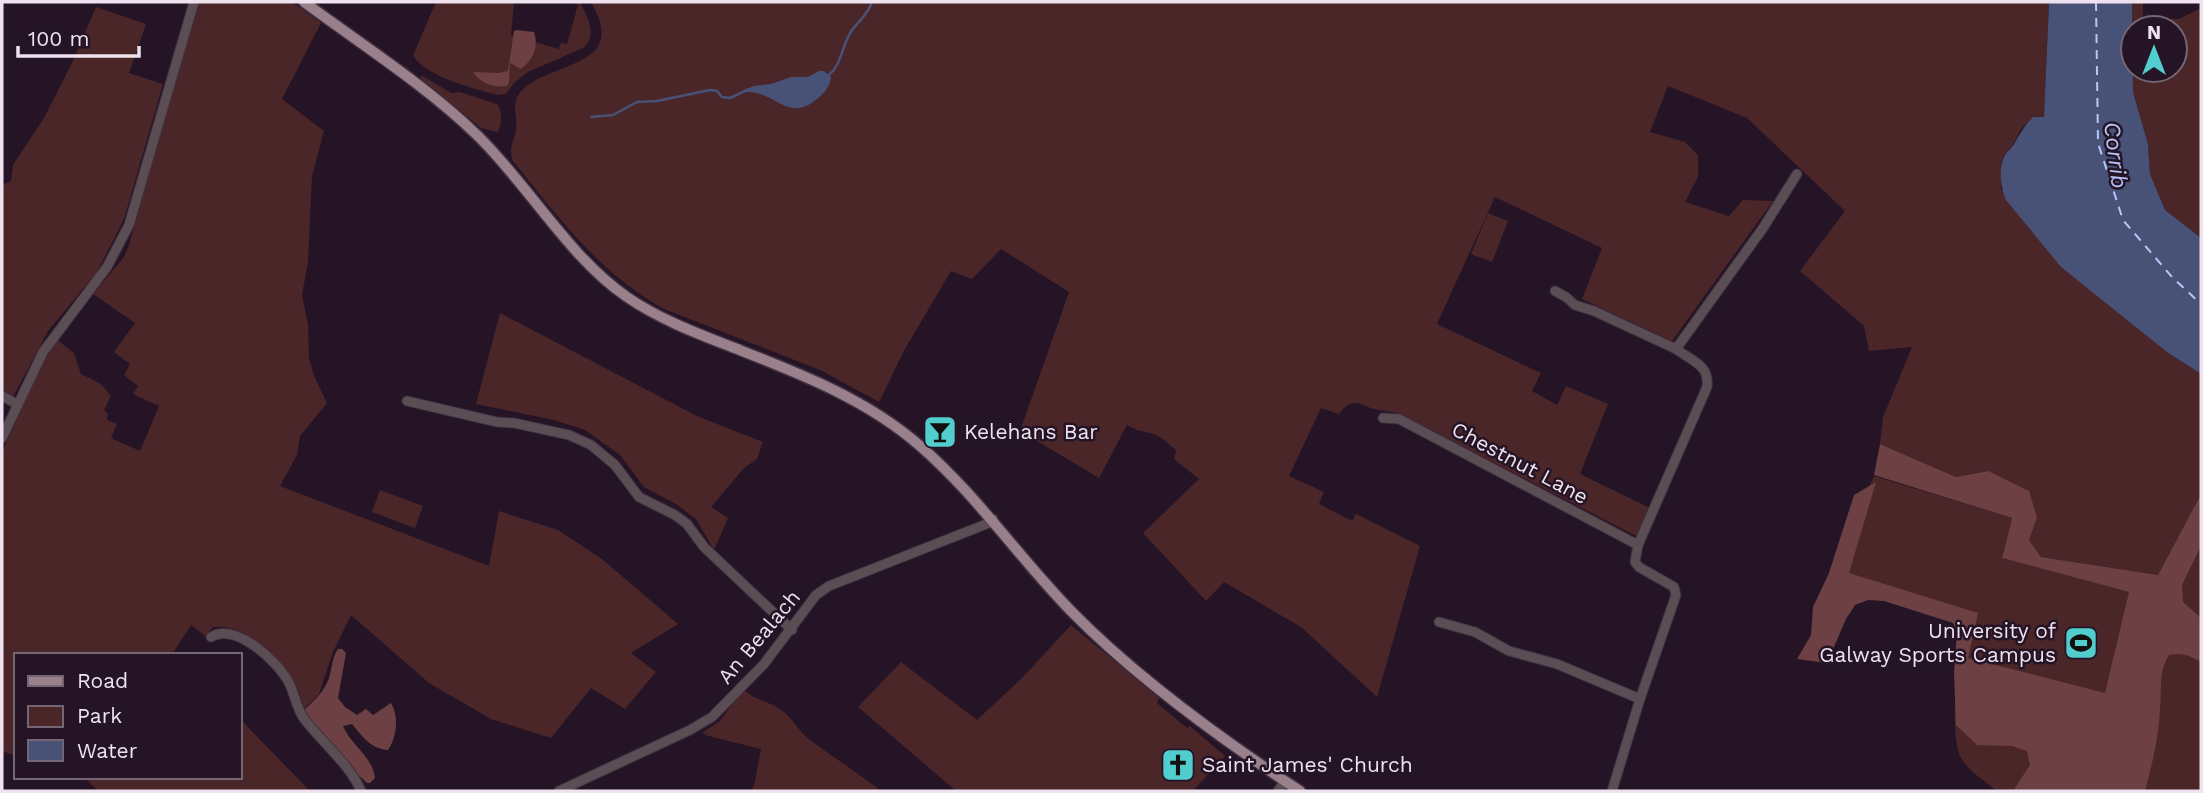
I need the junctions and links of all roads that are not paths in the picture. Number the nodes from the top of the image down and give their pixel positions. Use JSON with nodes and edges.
{"nodes":[{"id":1,"x":194,"y":2,"type":"edge"},
{"id":2,"x":304,"y":2,"type":"edge"},
{"id":3,"x":1797,"y":174,"type":"dead end"},
{"id":4,"x":1555,"y":291,"type":"dead end"},
{"id":5,"x":1676,"y":349,"type":"junction"},
{"id":6,"x":2,"y":396,"type":"edge"},
{"id":7,"x":407,"y":401,"type":"dead end"},
{"id":8,"x":17,"y":404,"type":"junction"},
{"id":9,"x":1383,"y":418,"type":"dead end"},
{"id":10,"x":2,"y":438,"type":"edge"},
{"id":11,"x":993,"y":519,"type":"junction"},
{"id":12,"x":1638,"y":545,"type":"junction"},
{"id":13,"x":1439,"y":622,"type":"dead end"},
{"id":14,"x":792,"y":630,"type":"junction"},
{"id":15,"x":211,"y":637,"type":"dead end"},
{"id":16,"x":1640,"y":699,"type":"junction"},
{"id":17,"x":1285,"y":781,"type":"junction"},
{"id":18,"x":362,"y":791,"type":"edge"},
{"id":19,"x":559,"y":791,"type":"edge"},
{"id":20,"x":1278,"y":791,"type":"edge"},
{"id":21,"x":1300,"y":791,"type":"edge"},
{"id":22,"x":1612,"y":791,"type":"edge"}],
"edges":[{"from":1,"to":8,"type":"street"},
{"from":2,"to":11,"type":"main road"},
{"from":3,"to":5,"type":"street"},
{"from":4,"to":5,"type":"street"},
{"from":5,"to":12,"type":"street"},
{"from":6,"to":8,"type":"street"},
{"from":7,"to":14,"type":"street"},
{"from":8,"to":10,"type":"street"},
{"from":9,"to":12,"type":"street","name":"Chestnut Lane"},
{"from":11,"to":14,"type":"street","name":"An Bealach"},
{"from":11,"to":17,"type":"main road"},
{"from":12,"to":16,"type":"street"},
{"from":13,"to":16,"type":"street"},
{"from":14,"to":19,"type":"street","name":"An Bealach"},
{"from":15,"to":18,"type":"street"},
{"from":16,"to":22,"type":"street"},
{"from":17,"to":20,"type":"street"},
{"from":17,"to":21,"type":"main road"}]}
